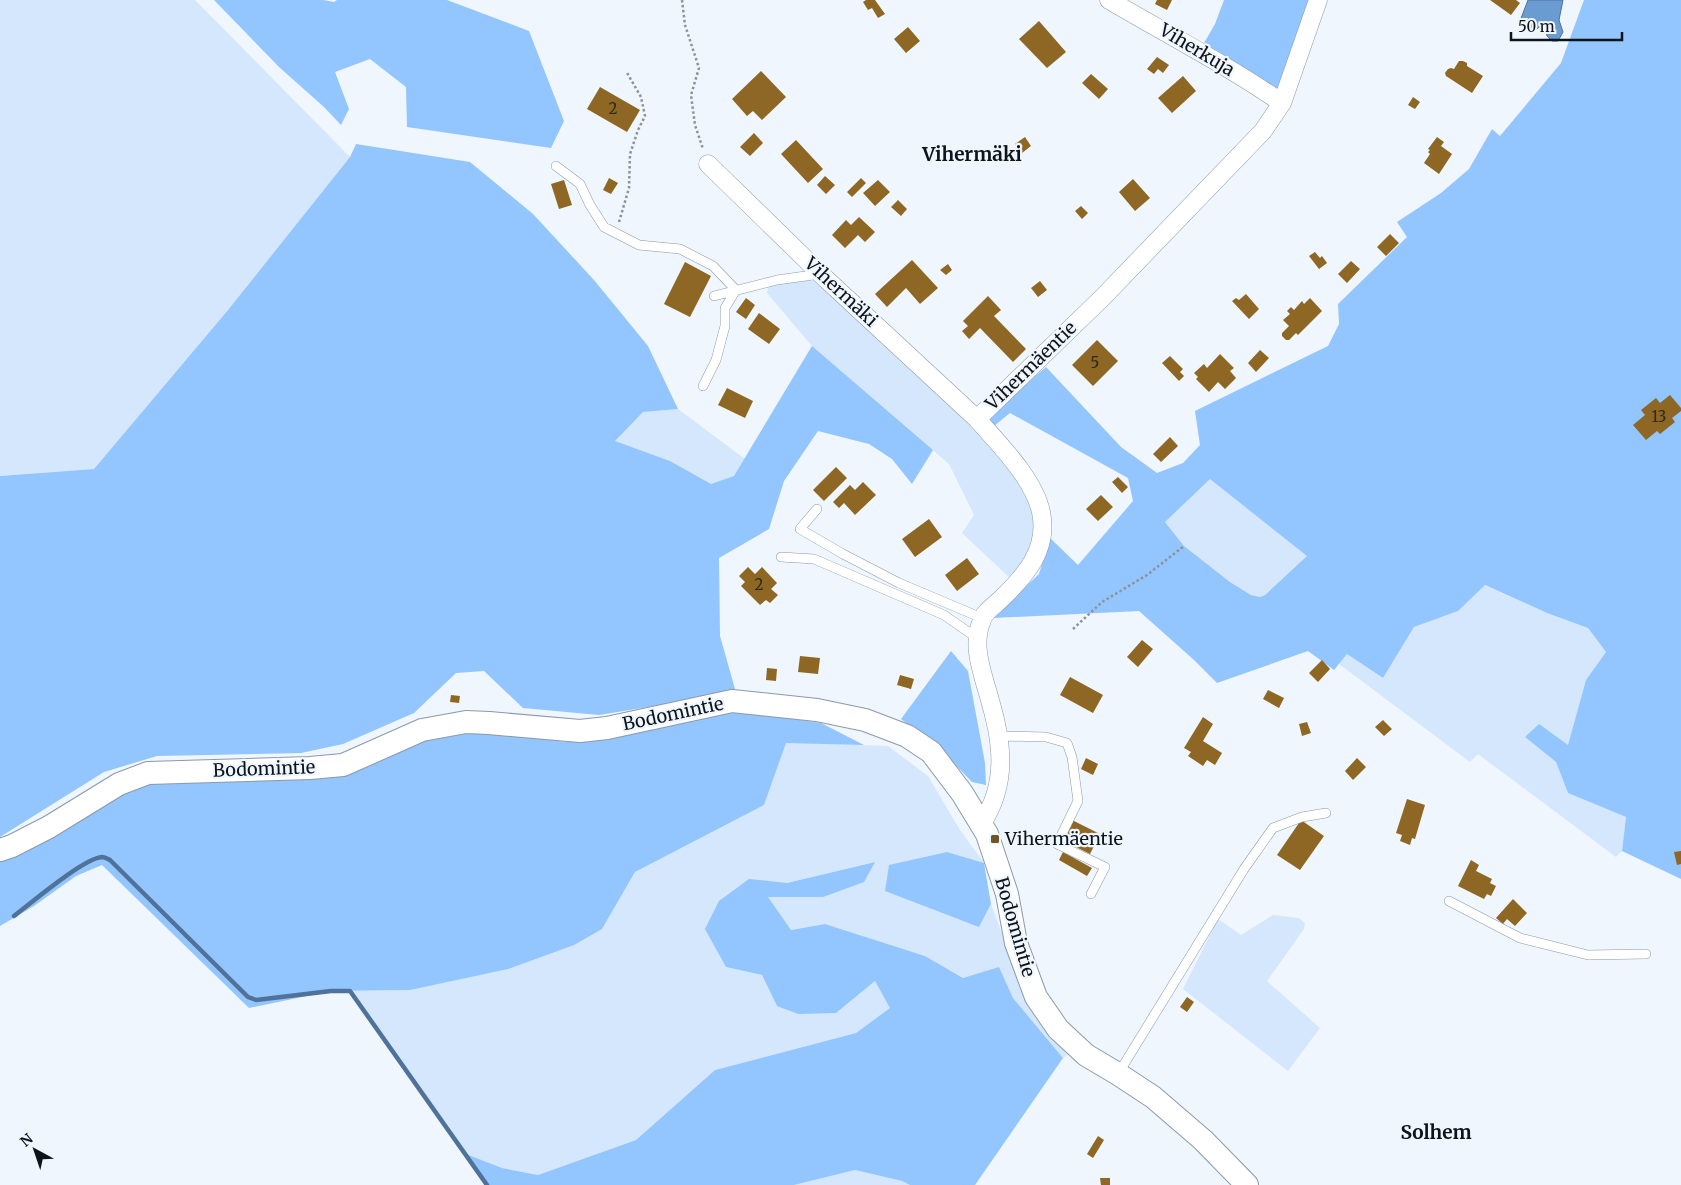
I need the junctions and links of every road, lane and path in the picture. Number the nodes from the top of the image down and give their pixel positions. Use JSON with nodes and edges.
{"nodes":[{"id":1,"x":682,"y":0,"type":"edge"},
{"id":2,"x":1109,"y":0,"type":"edge"},
{"id":3,"x":1318,"y":0,"type":"edge"},
{"id":4,"x":626,"y":71,"type":"dead end"},
{"id":5,"x":1282,"y":103,"type":"junction"},
{"id":6,"x":708,"y":164,"type":"joint"},
{"id":7,"x":556,"y":166,"type":"dead end"},
{"id":8,"x":616,"y":233,"type":"junction"},
{"id":9,"x":820,"y":274,"type":"junction"},
{"id":10,"x":736,"y":290,"type":"junction"},
{"id":11,"x":714,"y":296,"type":"dead end"},
{"id":12,"x":703,"y":386,"type":"dead end"},
{"id":13,"x":977,"y":419,"type":"junction"},
{"id":14,"x":817,"y":509,"type":"dead end"},
{"id":15,"x":1184,"y":546,"type":"dead end"},
{"id":16,"x":781,"y":556,"type":"dead end"},
{"id":17,"x":982,"y":618,"type":"junction"},
{"id":18,"x":1073,"y":629,"type":"dead end"},
{"id":19,"x":978,"y":638,"type":"junction"},
{"id":20,"x":999,"y":736,"type":"junction"},
{"id":21,"x":1326,"y":813,"type":"dead end"},
{"id":22,"x":981,"y":825,"type":"junction"},
{"id":23,"x":0,"y":850,"type":"edge"},
{"id":24,"x":1091,"y":894,"type":"dead end"},
{"id":25,"x":1449,"y":902,"type":"dead end"},
{"id":26,"x":1646,"y":954,"type":"dead end"},
{"id":27,"x":1118,"y":1074,"type":"junction"},
{"id":28,"x":1247,"y":1185,"type":"edge"}],
"edges":[{"from":1,"to":6,"type":"path"},
{"from":2,"to":5,"type":"street","name":"Viherkuja"},
{"from":3,"to":5,"type":"street","name":"Vihermäentie"},
{"from":4,"to":8,"type":"path"},
{"from":5,"to":13,"type":"street","name":"Vihermäentie"},
{"from":6,"to":9,"type":"street","name":"Vihermäki"},
{"from":7,"to":8,"type":"lane"},
{"from":8,"to":10,"type":"lane"},
{"from":9,"to":10,"type":"lane"},
{"from":9,"to":13,"type":"street","name":"Vihermäki"},
{"from":10,"to":11,"type":"lane"},
{"from":10,"to":12,"type":"lane"},
{"from":13,"to":17,"type":"street","name":"Vihermäentie"},
{"from":14,"to":17,"type":"lane"},
{"from":15,"to":18,"type":"path"},
{"from":16,"to":19,"type":"lane"},
{"from":17,"to":19,"type":"street"},
{"from":19,"to":20,"type":"street"},
{"from":20,"to":22,"type":"street"},
{"from":20,"to":24,"type":"lane"},
{"from":21,"to":27,"type":"lane"},
{"from":22,"to":23,"type":"street","name":"Bodomintie"},
{"from":22,"to":27,"type":"street","name":"Bodomintie"},
{"from":25,"to":26,"type":"lane"},
{"from":27,"to":28,"type":"street","name":"Bodomintie"}]}
